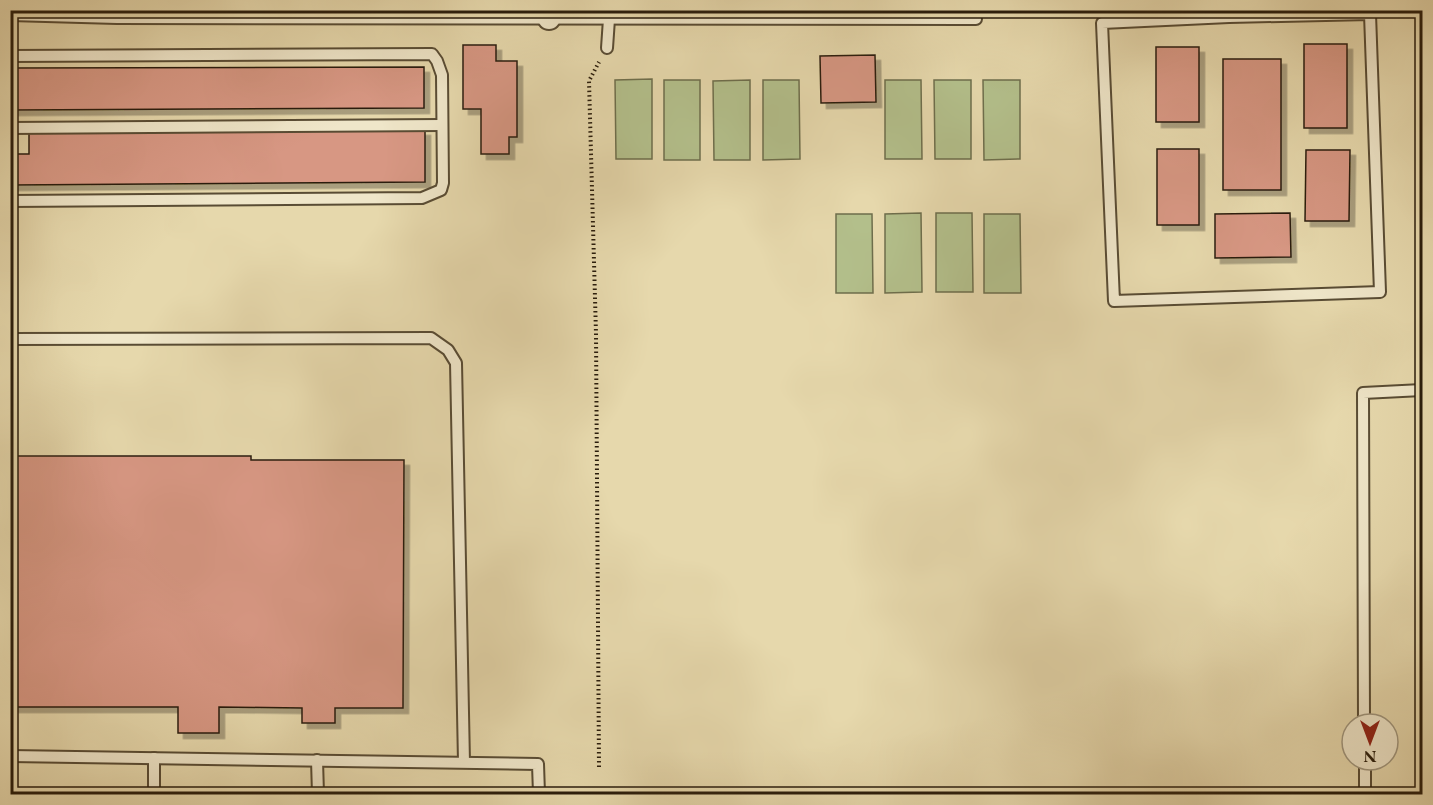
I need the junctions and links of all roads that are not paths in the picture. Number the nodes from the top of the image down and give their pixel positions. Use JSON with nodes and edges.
{"nodes":[{"id":1,"x":58,"y":14,"type":"edge"},
{"id":2,"x":117,"y":14,"type":"edge"},
{"id":3,"x":549,"y":14,"type":"edge"},
{"id":4,"x":1229,"y":14,"type":"edge"},
{"id":5,"x":10,"y":15,"type":"edge"},
{"id":6,"x":976,"y":19,"type":"dead end"},
{"id":7,"x":609,"y":20,"type":"junction"},
{"id":8,"x":607,"y":48,"type":"road end"},
{"id":9,"x":10,"y":56,"type":"edge"},
{"id":10,"x":442,"y":125,"type":"junction"},
{"id":11,"x":10,"y":128,"type":"edge"},
{"id":12,"x":10,"y":201,"type":"edge"},
{"id":13,"x":10,"y":339,"type":"edge"},
{"id":14,"x":1422,"y":390,"type":"edge"},
{"id":15,"x":1364,"y":712,"type":"edge"},
{"id":16,"x":10,"y":756,"type":"edge"},
{"id":17,"x":154,"y":758,"type":"junction"},
{"id":18,"x":317,"y":760,"type":"junction"},
{"id":19,"x":464,"y":762,"type":"junction"},
{"id":20,"x":1365,"y":772,"type":"edge"},
{"id":21,"x":154,"y":795,"type":"edge"},
{"id":22,"x":318,"y":795,"type":"edge"},
{"id":23,"x":539,"y":795,"type":"edge"},
{"id":24,"x":1365,"y":795,"type":"edge"}],
"edges":[{"from":1,"to":2,"type":"lane"},
{"from":1,"to":5,"type":"lane"},
{"from":2,"to":3,"type":"lane"},
{"from":3,"to":7,"type":"lane"},
{"from":4,"to":4,"type":"lane"},
{"from":6,"to":7,"type":"lane"},
{"from":7,"to":8,"type":"lane"},
{"from":9,"to":10,"type":"lane"},
{"from":10,"to":11,"type":"lane"},
{"from":10,"to":12,"type":"lane"},
{"from":13,"to":19,"type":"lane"},
{"from":14,"to":15,"type":"lane"},
{"from":16,"to":17,"type":"lane"},
{"from":17,"to":18,"type":"lane"},
{"from":17,"to":21,"type":"lane"},
{"from":18,"to":19,"type":"lane"},
{"from":18,"to":22,"type":"lane"},
{"from":19,"to":23,"type":"lane"},
{"from":20,"to":24,"type":"lane"}]}
